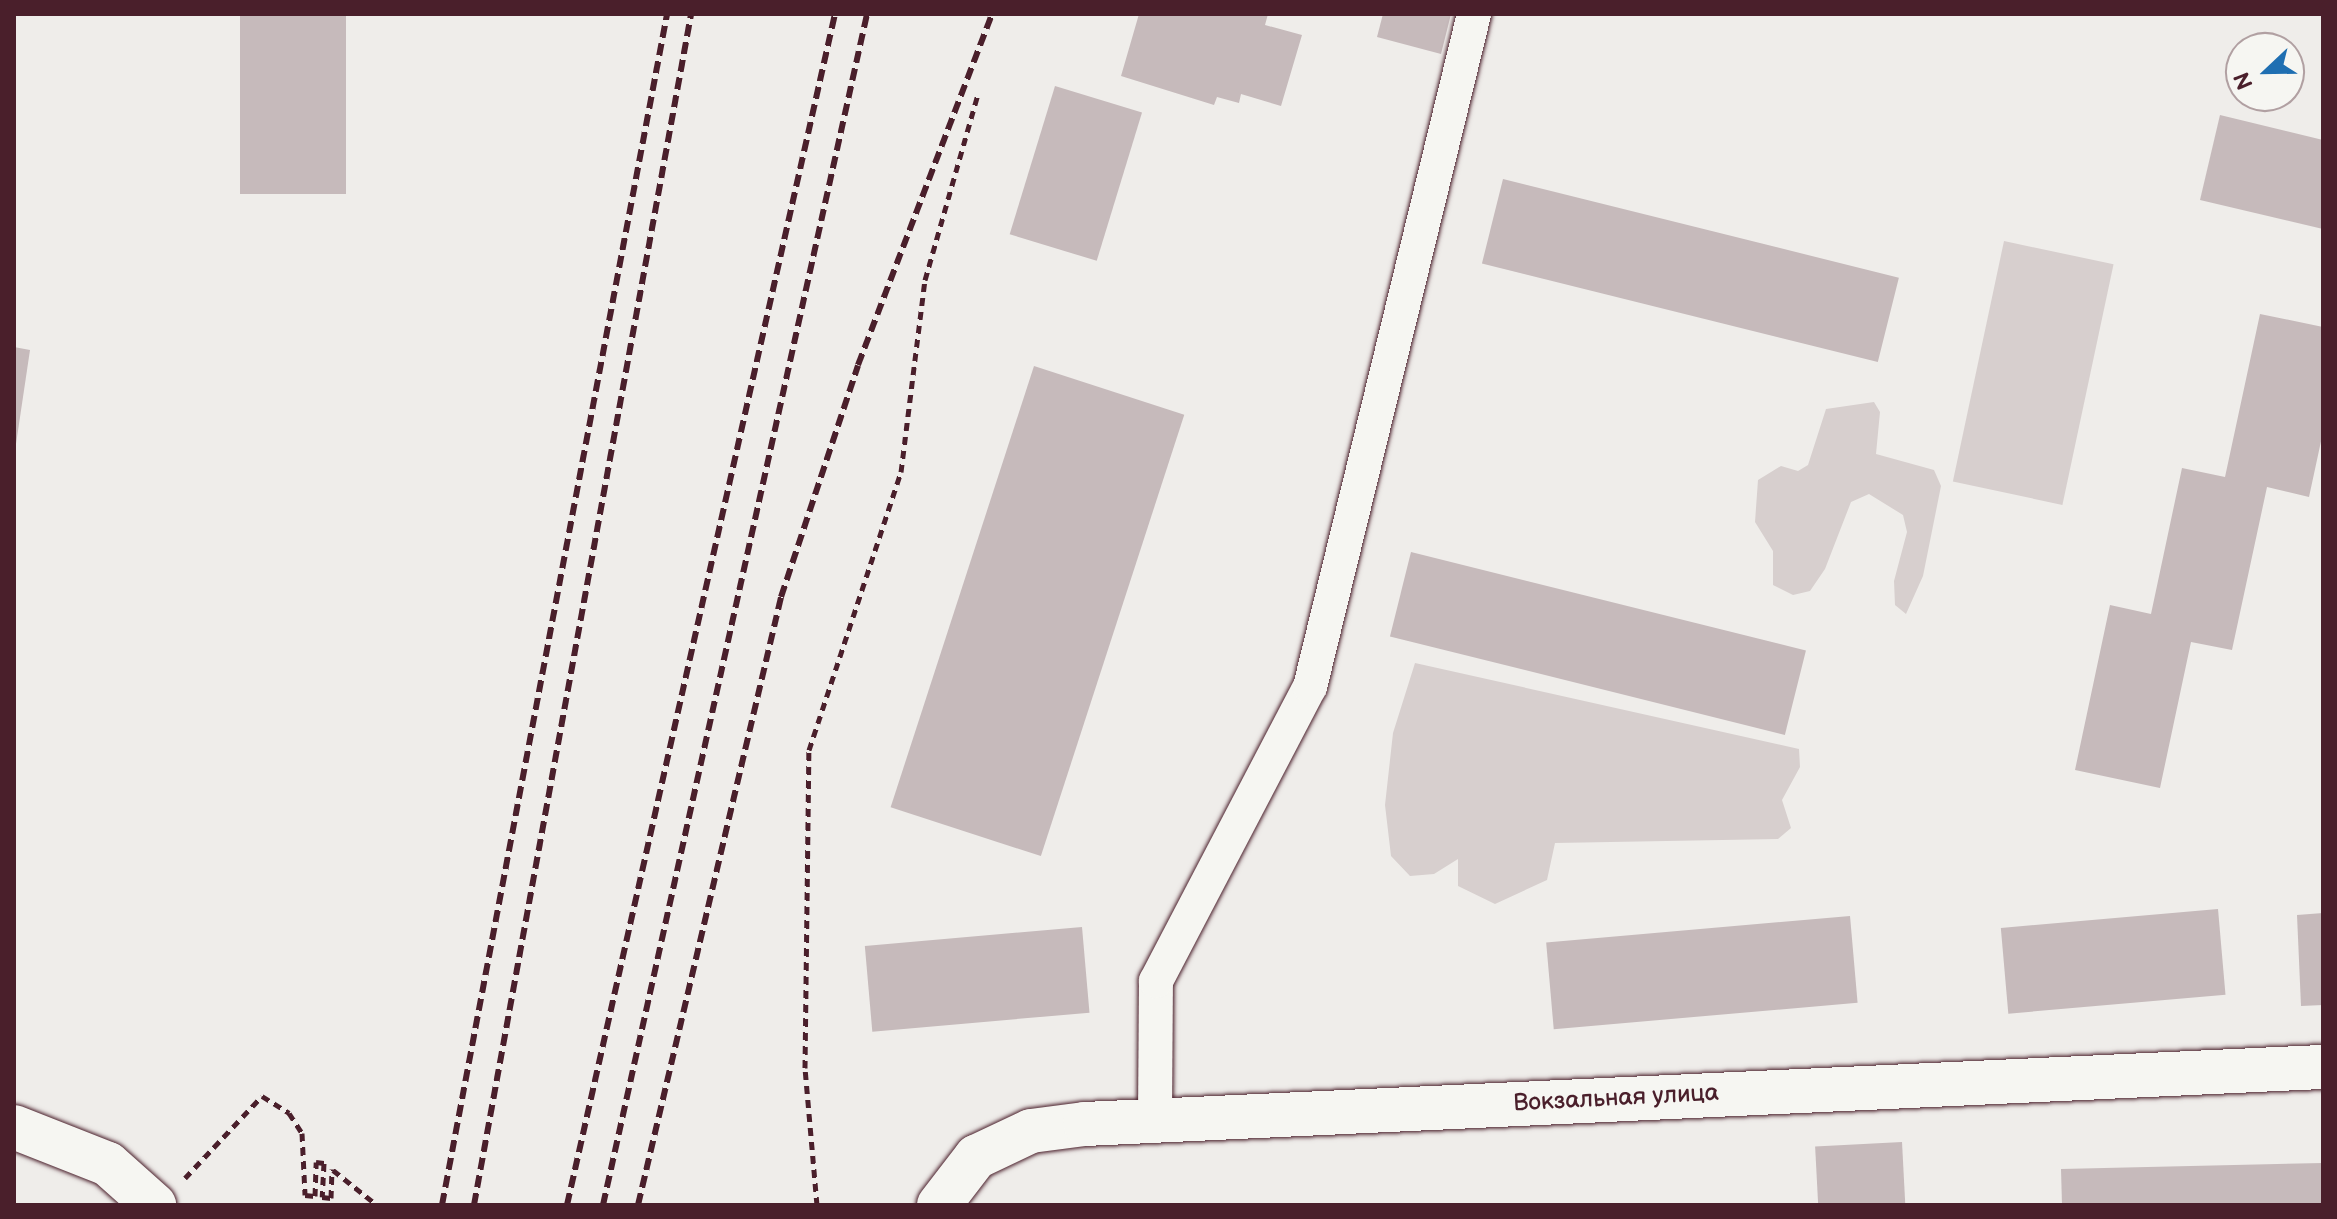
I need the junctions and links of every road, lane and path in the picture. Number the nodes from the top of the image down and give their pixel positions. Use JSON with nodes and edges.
{"nodes":[{"id":1,"x":1474,"y":14,"type":"edge"},
{"id":2,"x":978,"y":94,"type":"dead end"},
{"id":3,"x":2323,"y":1067,"type":"edge"},
{"id":4,"x":1155,"y":1118,"type":"junction"},
{"id":5,"x":14,"y":1127,"type":"edge"},
{"id":6,"x":167,"y":1194,"type":"edge"},
{"id":7,"x":377,"y":1205,"type":"edge"},
{"id":8,"x":817,"y":1205,"type":"edge"},
{"id":9,"x":939,"y":1205,"type":"edge"}],
"edges":[{"from":1,"to":4,"type":"street"},
{"from":2,"to":8,"type":"path"},
{"from":3,"to":4,"type":"main road","name":"Вокзальная улица"},
{"from":4,"to":9,"type":"main road","name":"Вокзальная улица"},
{"from":5,"to":6,"type":"main road"},
{"from":6,"to":7,"type":"path"}]}
